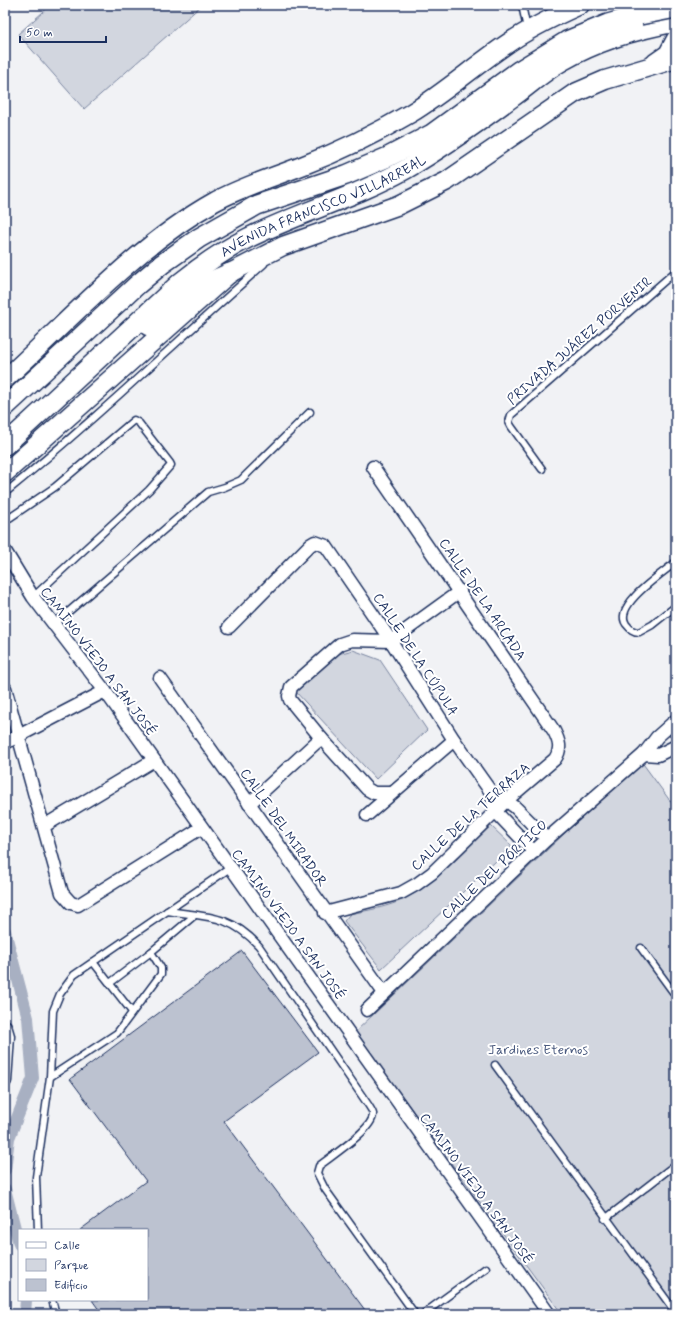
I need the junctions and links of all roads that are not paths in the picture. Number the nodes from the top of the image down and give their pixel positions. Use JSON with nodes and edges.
{"nodes":[{"id":1,"x":522,"y":5,"type":"edge"},
{"id":2,"x":580,"y":5,"type":"edge"},
{"id":3,"x":670,"y":5,"type":"edge"},
{"id":4,"x":676,"y":8,"type":"edge"},
{"id":5,"x":676,"y":15,"type":"edge"},
{"id":6,"x":644,"y":21,"type":"junction"},
{"id":7,"x":676,"y":22,"type":"edge"},
{"id":8,"x":528,"y":31,"type":"junction"},
{"id":9,"x":676,"y":39,"type":"edge"},
{"id":10,"x":676,"y":59,"type":"edge"},
{"id":11,"x":653,"y":65,"type":"junction"},
{"id":12,"x":283,"y":246,"type":"junction"},
{"id":13,"x":676,"y":271,"type":"edge"},
{"id":14,"x":230,"y":273,"type":"junction"},
{"id":15,"x":5,"y":379,"type":"edge"},
{"id":16,"x":63,"y":390,"type":"junction"},
{"id":17,"x":5,"y":408,"type":"edge"},
{"id":18,"x":310,"y":412,"type":"dead end"},
{"id":19,"x":5,"y":445,"type":"edge"},
{"id":20,"x":373,"y":467,"type":"dead end"},
{"id":21,"x":542,"y":469,"type":"dead end"},
{"id":22,"x":5,"y":473,"type":"edge"},
{"id":23,"x":5,"y":493,"type":"edge"},
{"id":24,"x":5,"y":521,"type":"edge"},
{"id":25,"x":5,"y":551,"type":"edge"},
{"id":26,"x":676,"y":562,"type":"edge"},
{"id":27,"x":460,"y":591,"type":"junction"},
{"id":28,"x":33,"y":597,"type":"junction"},
{"id":29,"x":676,"y":606,"type":"edge"},
{"id":30,"x":54,"y":626,"type":"junction"},
{"id":31,"x":229,"y":626,"type":"dead end"},
{"id":32,"x":391,"y":641,"type":"junction"},
{"id":33,"x":160,"y":678,"type":"dead end"},
{"id":34,"x":5,"y":688,"type":"edge"},
{"id":35,"x":105,"y":691,"type":"junction"},
{"id":36,"x":676,"y":720,"type":"edge"},
{"id":37,"x":18,"y":737,"type":"junction"},
{"id":38,"x":321,"y":738,"type":"junction"},
{"id":39,"x":454,"y":740,"type":"junction"},
{"id":40,"x":5,"y":743,"type":"edge"},
{"id":41,"x":676,"y":746,"type":"edge"},
{"id":42,"x":560,"y":752,"type":"joint"},
{"id":43,"x":644,"y":754,"type":"junction"},
{"id":44,"x":154,"y":760,"type":"junction"},
{"id":45,"x":491,"y":792,"type":"junction"},
{"id":46,"x":391,"y":793,"type":"junction"},
{"id":47,"x":507,"y":800,"type":"junction"},
{"id":48,"x":249,"y":804,"type":"junction"},
{"id":49,"x":495,"y":810,"type":"junction"},
{"id":50,"x":367,"y":815,"type":"dead end"},
{"id":51,"x":44,"y":826,"type":"junction"},
{"id":52,"x":201,"y":828,"type":"junction"},
{"id":53,"x":547,"y":839,"type":"junction"},
{"id":54,"x":534,"y":852,"type":"junction"},
{"id":55,"x":230,"y":868,"type":"junction"},
{"id":56,"x":167,"y":911,"type":"junction"},
{"id":57,"x":325,"y":913,"type":"junction"},
{"id":58,"x":195,"y":915,"type":"junction"},
{"id":59,"x":641,"y":948,"type":"dead end"},
{"id":60,"x":151,"y":952,"type":"junction"},
{"id":61,"x":93,"y":962,"type":"junction"},
{"id":62,"x":110,"y":983,"type":"junction"},
{"id":63,"x":384,"y":993,"type":"junction"},
{"id":64,"x":676,"y":996,"type":"edge"},
{"id":65,"x":366,"y":1010,"type":"dead end"},
{"id":66,"x":132,"y":1012,"type":"junction"},
{"id":67,"x":5,"y":1026,"type":"edge"},
{"id":68,"x":495,"y":1065,"type":"dead end"},
{"id":69,"x":50,"y":1077,"type":"junction"},
{"id":70,"x":5,"y":1081,"type":"edge"},
{"id":71,"x":676,"y":1164,"type":"edge"},
{"id":72,"x":605,"y":1219,"type":"junction"},
{"id":73,"x":38,"y":1229,"type":"edge"},
{"id":74,"x":486,"y":1268,"type":"dead end"},
{"id":75,"x":52,"y":1301,"type":"edge"},
{"id":76,"x":676,"y":1313,"type":"edge"},
{"id":77,"x":56,"y":1314,"type":"edge"},
{"id":78,"x":416,"y":1314,"type":"edge"},
{"id":79,"x":423,"y":1314,"type":"edge"},
{"id":80,"x":549,"y":1314,"type":"edge"}],
"edges":[{"from":1,"to":8,"type":"lane"},
{"from":2,"to":8,"type":"main road"},
{"from":3,"to":5,"type":"main road"},
{"from":4,"to":6,"type":"highway","name":"AVENIDA FRANCISCO VILLARREAL","bridge":true},
{"from":6,"to":7,"type":"highway","name":"AVENIDA FRANCISCO VILLARREAL"},
{"from":6,"to":16,"type":"highway","name":"AVENIDA FRANCISCO VILLARREAL"},
{"from":6,"to":17,"type":"highway","name":"AVENIDA FRANCISCO VILLARREAL"},
{"from":8,"to":15,"type":"main road"},
{"from":9,"to":11,"type":"main road"},
{"from":10,"to":11,"type":"main road","name":"AVENIDA FRANCISCO VILLARREAL"},
{"from":11,"to":12,"type":"main road","name":"AVENIDA FRANCISCO VILLARREAL"},
{"from":12,"to":14,"type":"main road","name":"AVENIDA FRANCISCO VILLARREAL"},
{"from":12,"to":23,"type":"lane"},
{"from":13,"to":21,"type":"lane","name":"PRIVADA JUÁREZ PORVENIR"},
{"from":14,"to":16,"type":"highway"},
{"from":14,"to":22,"type":"main road","name":"AVENIDA FRANCISCO VILLARREAL"},
{"from":16,"to":19,"type":"highway","name":"AVENIDA FRANCISCO VILLARREAL"},
{"from":18,"to":30,"type":"lane"},
{"from":20,"to":27,"type":"street","name":"CALLE DE LA ARCADA"},
{"from":24,"to":28,"type":"lane"},
{"from":25,"to":28,"type":"street","name":"CAMINO VIEJO A SAN JOSÉ"},
{"from":26,"to":29,"type":"lane"},
{"from":27,"to":32,"type":"street"},
{"from":27,"to":42,"type":"street","name":"CALLE DE LA ARCADA"},
{"from":28,"to":30,"type":"street","name":"CAMINO VIEJO A SAN JOSÉ"},
{"from":30,"to":35,"type":"street","name":"CAMINO VIEJO A SAN JOSÉ"},
{"from":31,"to":32,"type":"street","name":"CALLE DE LA CÚPULA"},
{"from":32,"to":38,"type":"street"},
{"from":32,"to":39,"type":"street","name":"CALLE DE LA CÚPULA"},
{"from":33,"to":48,"type":"street","name":"CALLE DEL MIRADOR"},
{"from":34,"to":37,"type":"street"},
{"from":35,"to":37,"type":"street"},
{"from":35,"to":44,"type":"street","name":"CAMINO VIEJO A SAN JOSÉ"},
{"from":36,"to":43,"type":"street","name":"CALLE DEL PÓRTICO"},
{"from":37,"to":40,"type":"street"},
{"from":37,"to":51,"type":"street"},
{"from":38,"to":46,"type":"street"},
{"from":38,"to":48,"type":"street"},
{"from":39,"to":45,"type":"street","name":"CALLE DE LA CÚPULA"},
{"from":39,"to":46,"type":"street"},
{"from":41,"to":43,"type":"street"},
{"from":42,"to":47,"type":"street","name":"CALLE DE LA TERRAZA"},
{"from":43,"to":53,"type":"street","name":"CALLE DEL PÓRTICO"},
{"from":44,"to":51,"type":"street"},
{"from":44,"to":52,"type":"street","name":"CAMINO VIEJO A SAN JOSÉ"},
{"from":45,"to":47,"type":"street","name":"CALLE DE LA CÚPULA"},
{"from":45,"to":49,"type":"street","name":"CALLE DE LA CÚPULA"},
{"from":46,"to":50,"type":"street"},
{"from":47,"to":49,"type":"street","name":"CALLE DE LA TERRAZA"},
{"from":47,"to":53,"type":"street","name":"CALLE DE LA CÚPULA"},
{"from":48,"to":57,"type":"street","name":"CALLE DEL MIRADOR"},
{"from":49,"to":54,"type":"street"},
{"from":49,"to":57,"type":"street","name":"CALLE DE LA TERRAZA"},
{"from":51,"to":52,"type":"street"},
{"from":52,"to":55,"type":"street","name":"CAMINO VIEJO A SAN JOSÉ"},
{"from":53,"to":54,"type":"street","name":"CALLE DEL PÓRTICO"},
{"from":54,"to":63,"type":"street","name":"CALLE DEL PÓRTICO"},
{"from":55,"to":56,"type":"lane"},
{"from":55,"to":80,"type":"street","name":"CAMINO VIEJO A SAN JOSÉ"},
{"from":56,"to":58,"type":"lane"},
{"from":56,"to":61,"type":"lane"},
{"from":57,"to":63,"type":"street","name":"CALLE DEL MIRADOR"},
{"from":58,"to":60,"type":"lane"},
{"from":58,"to":78,"type":"lane"},
{"from":59,"to":64,"type":"lane"},
{"from":60,"to":62,"type":"lane"},
{"from":60,"to":66,"type":"lane"},
{"from":61,"to":62,"type":"lane"},
{"from":61,"to":69,"type":"lane"},
{"from":62,"to":66,"type":"lane"},
{"from":63,"to":65,"type":"street","name":"CALLE DEL PÓRTICO"},
{"from":66,"to":69,"type":"lane"},
{"from":67,"to":70,"type":"street"},
{"from":68,"to":72,"type":"lane"},
{"from":69,"to":73,"type":"lane"},
{"from":71,"to":72,"type":"lane"},
{"from":72,"to":76,"type":"lane"},
{"from":74,"to":79,"type":"lane"},
{"from":75,"to":77,"type":"lane"}]}
